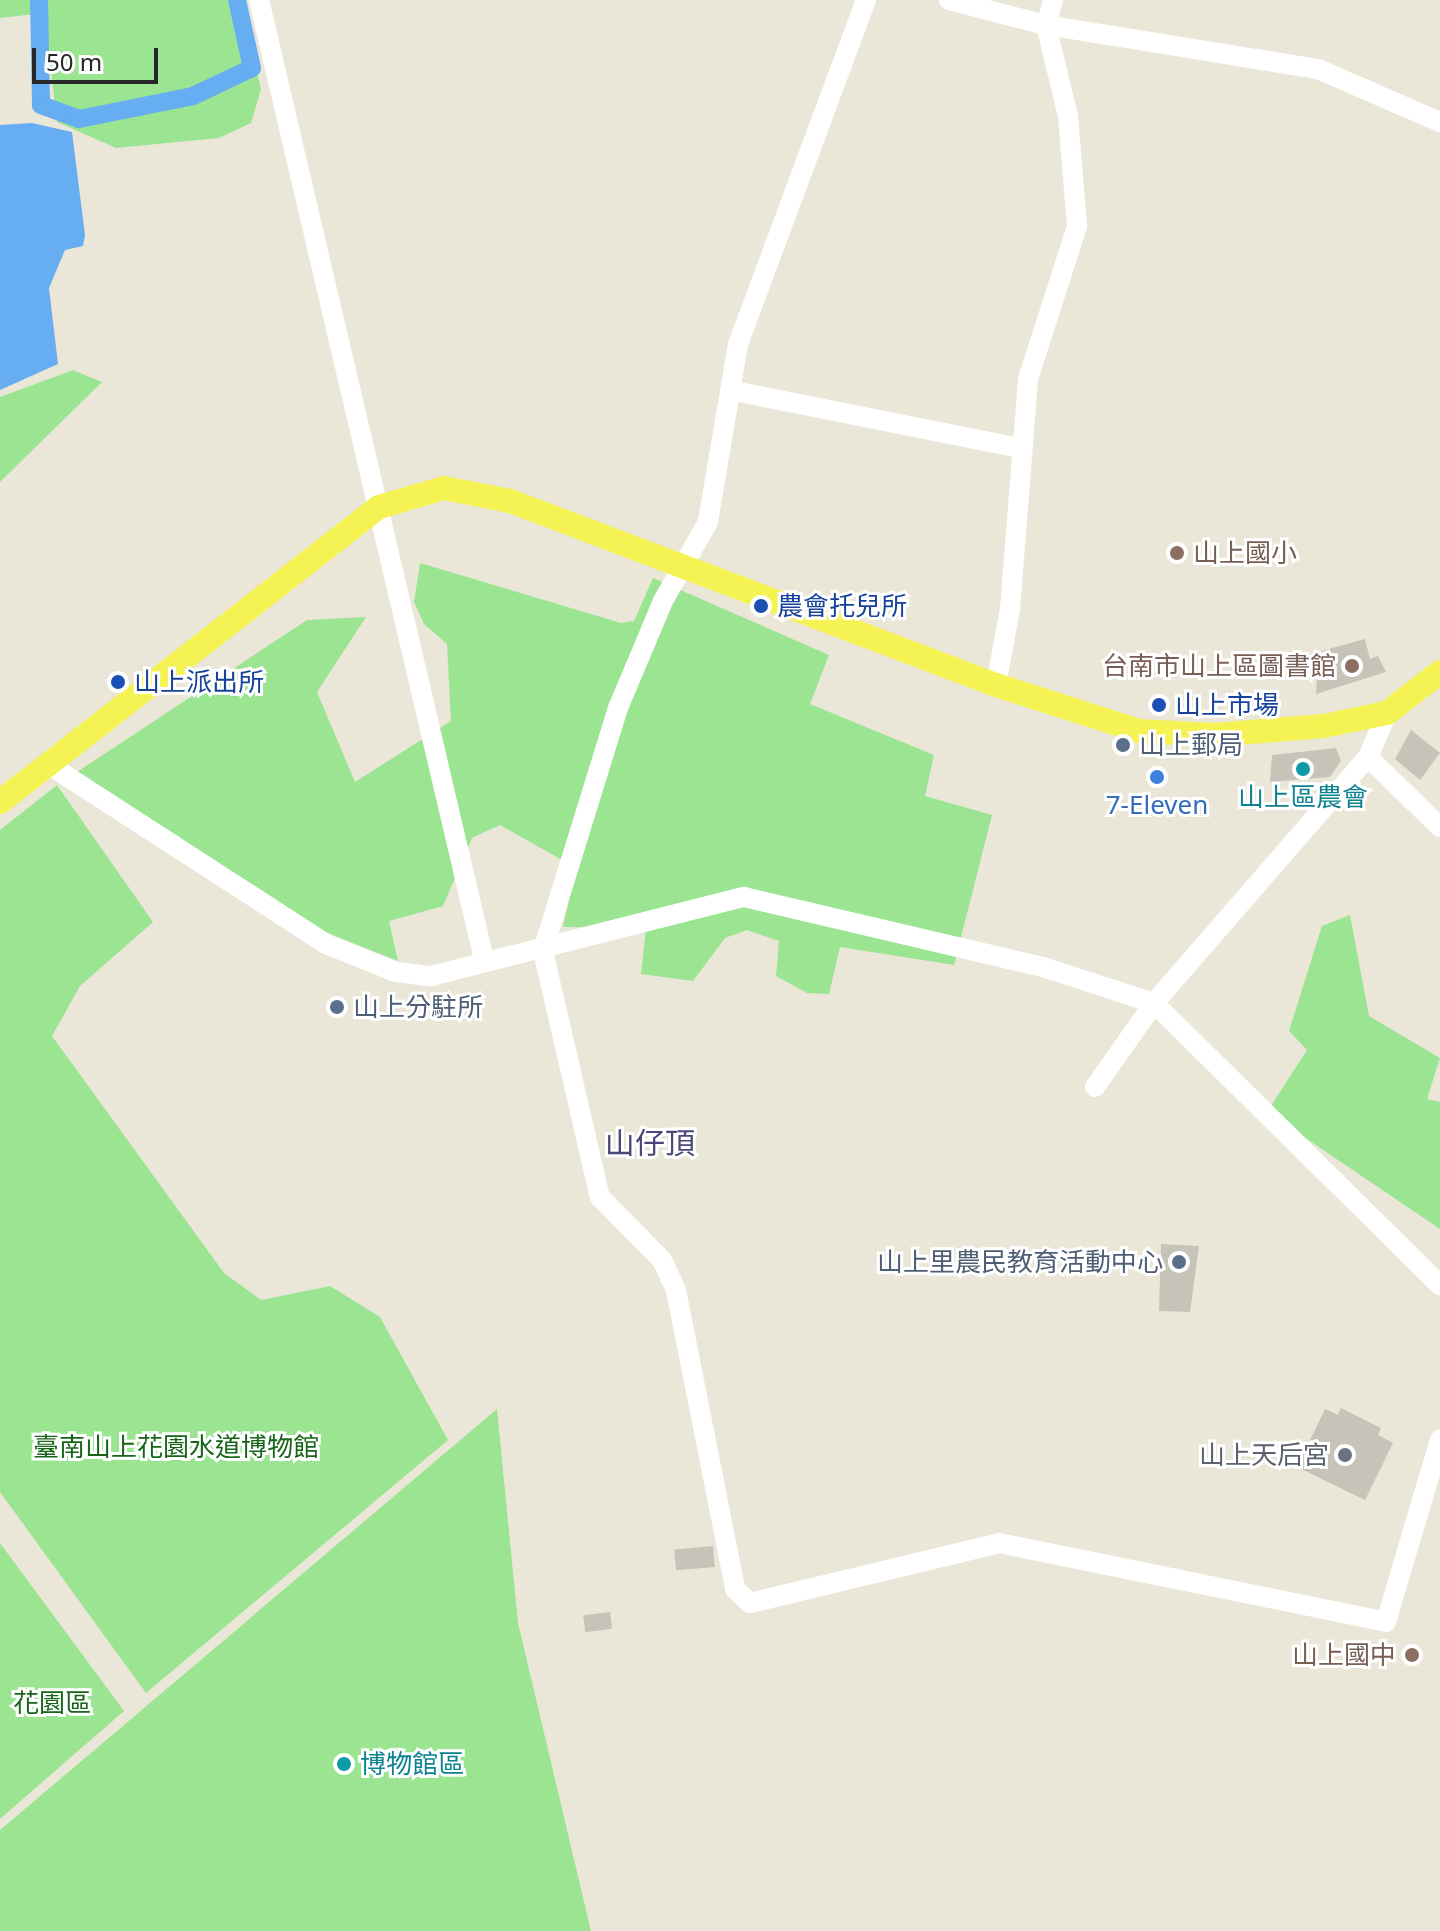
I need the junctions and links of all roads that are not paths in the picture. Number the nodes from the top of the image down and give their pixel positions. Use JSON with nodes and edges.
{"nodes":[{"id":1,"x":259,"y":0,"type":"edge"},
{"id":2,"x":866,"y":0,"type":"edge"},
{"id":3,"x":949,"y":0,"type":"edge"},
{"id":4,"x":1053,"y":0,"type":"edge"},
{"id":5,"x":1046,"y":25,"type":"junction"},
{"id":6,"x":1440,"y":122,"type":"edge"},
{"id":7,"x":734,"y":391,"type":"junction"},
{"id":8,"x":1019,"y":448,"type":"junction"},
{"id":9,"x":379,"y":507,"type":"junction"},
{"id":10,"x":681,"y":568,"type":"junction"},
{"id":11,"x":1440,"y":672,"type":"edge"},
{"id":12,"x":996,"y":685,"type":"junction"},
{"id":13,"x":1387,"y":713,"type":"junction"},
{"id":14,"x":1368,"y":757,"type":"junction"},
{"id":15,"x":48,"y":764,"type":"junction"},
{"id":16,"x":0,"y":802,"type":"edge"},
{"id":17,"x":1440,"y":827,"type":"edge"},
{"id":18,"x":543,"y":951,"type":"junction"},
{"id":19,"x":484,"y":959,"type":"junction"},
{"id":20,"x":1154,"y":1003,"type":"junction"},
{"id":21,"x":1095,"y":1087,"type":"dead end"},
{"id":22,"x":1440,"y":1285,"type":"edge"},
{"id":23,"x":1440,"y":1440,"type":"edge"}],
"edges":[{"from":1,"to":9,"type":"street"},
{"from":2,"to":7,"type":"street"},
{"from":3,"to":5,"type":"street"},
{"from":4,"to":5,"type":"street"},
{"from":5,"to":6,"type":"street"},
{"from":5,"to":8,"type":"street"},
{"from":7,"to":8,"type":"street"},
{"from":7,"to":10,"type":"street"},
{"from":8,"to":12,"type":"street"},
{"from":9,"to":10,"type":"main road"},
{"from":9,"to":15,"type":"main road"},
{"from":9,"to":19,"type":"street"},
{"from":10,"to":12,"type":"main road"},
{"from":10,"to":18,"type":"street"},
{"from":11,"to":13,"type":"main road"},
{"from":12,"to":13,"type":"main road"},
{"from":13,"to":14,"type":"street"},
{"from":14,"to":17,"type":"street"},
{"from":14,"to":20,"type":"street"},
{"from":15,"to":16,"type":"main road"},
{"from":15,"to":19,"type":"street"},
{"from":18,"to":19,"type":"street"},
{"from":18,"to":20,"type":"street"},
{"from":18,"to":23,"type":"street"},
{"from":20,"to":21,"type":"street"},
{"from":20,"to":22,"type":"street"}]}
